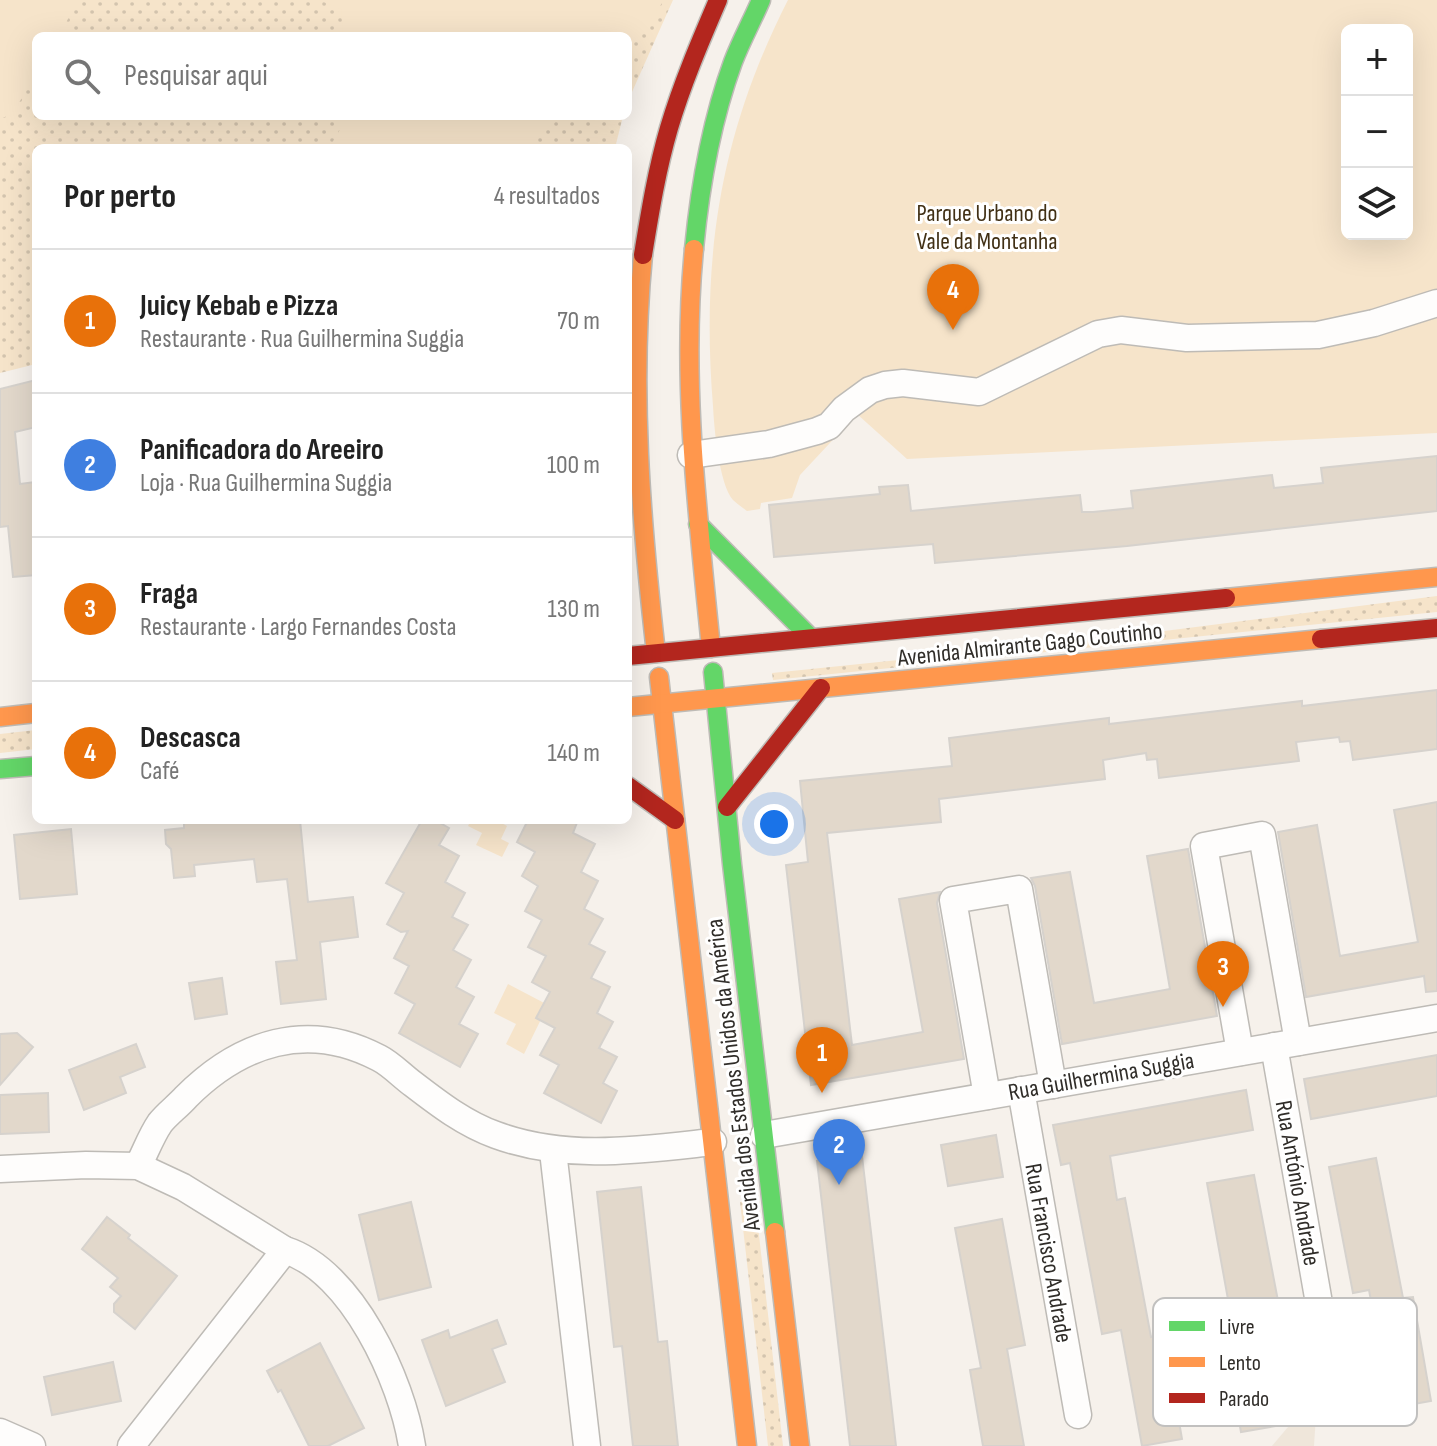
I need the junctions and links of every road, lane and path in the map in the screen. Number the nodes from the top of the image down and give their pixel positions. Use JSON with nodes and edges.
{"nodes":[{"id":1,"x":718,"y":0,"type":"edge"},
{"id":2,"x":761,"y":0,"type":"edge"},
{"id":3,"x":1437,"y":303,"type":"edge"},
{"id":4,"x":691,"y":455,"type":"junction"},
{"id":5,"x":698,"y":524,"type":"junction"},
{"id":6,"x":632,"y":554,"type":"edge"},
{"id":7,"x":1437,"y":577,"type":"edge"},
{"id":8,"x":648,"y":593,"type":"junction"},
{"id":9,"x":1437,"y":628,"type":"edge"},
{"id":10,"x":811,"y":638,"type":"junction"},
{"id":11,"x":711,"y":648,"type":"junction"},
{"id":12,"x":656,"y":653,"type":"junction"},
{"id":13,"x":632,"y":656,"type":"edge"},
{"id":14,"x":821,"y":688,"type":"junction"},
{"id":15,"x":716,"y":699,"type":"junction"},
{"id":16,"x":662,"y":704,"type":"junction"},
{"id":17,"x":632,"y":707,"type":"edge"},
{"id":18,"x":32,"y":713,"type":"edge"},
{"id":19,"x":0,"y":717,"type":"edge"},
{"id":20,"x":32,"y":766,"type":"edge"},
{"id":21,"x":0,"y":769,"type":"edge"},
{"id":22,"x":632,"y":789,"type":"edge"},
{"id":23,"x":727,"y":807,"type":"junction"},
{"id":24,"x":675,"y":820,"type":"junction"},
{"id":25,"x":1437,"y":1018,"type":"edge"},
{"id":26,"x":1286,"y":1044,"type":"junction"},
{"id":27,"x":1240,"y":1052,"type":"junction"},
{"id":28,"x":1053,"y":1085,"type":"junction"},
{"id":29,"x":1021,"y":1090,"type":"junction"},
{"id":30,"x":987,"y":1096,"type":"junction"},
{"id":31,"x":758,"y":1136,"type":"junction"},
{"id":32,"x":719,"y":1141,"type":"junction"},
{"id":33,"x":553,"y":1151,"type":"junction"},
{"id":34,"x":138,"y":1166,"type":"junction"},
{"id":35,"x":0,"y":1169,"type":"edge"},
{"id":36,"x":285,"y":1250,"type":"junction"},
{"id":37,"x":1321,"y":1298,"type":"edge"},
{"id":38,"x":1078,"y":1415,"type":"dead end"},
{"id":39,"x":0,"y":1432,"type":"edge"},
{"id":40,"x":32,"y":1446,"type":"edge"},
{"id":41,"x":131,"y":1446,"type":"edge"},
{"id":42,"x":412,"y":1446,"type":"edge"},
{"id":43,"x":587,"y":1446,"type":"edge"},
{"id":44,"x":747,"y":1446,"type":"edge"},
{"id":45,"x":800,"y":1446,"type":"edge"}],
"edges":[{"from":1,"to":8,"type":"main road"},
{"from":2,"to":4,"type":"main road","name":"Avenida dos Estados Unidos da América"},
{"from":3,"to":4,"type":"street"},
{"from":4,"to":5,"type":"main road","name":"Avenida dos Estados Unidos da América"},
{"from":5,"to":10,"type":"main road"},
{"from":5,"to":11,"type":"main road","name":"Avenida dos Estados Unidos da América"},
{"from":6,"to":8,"type":"main road"},
{"from":7,"to":10,"type":"main road","name":"Avenida Almirante Gago Coutinho"},
{"from":8,"to":12,"type":"main road","name":"Avenida dos Estados Unidos da América"},
{"from":9,"to":14,"type":"main road","name":"Avenida Almirante Gago Coutinho"},
{"from":10,"to":11,"type":"main road","name":"Avenida Almirante Gago Coutinho"},
{"from":11,"to":12,"type":"main road","name":"Avenida Almirante Gago Coutinho"},
{"from":11,"to":15,"type":"main road","name":"Avenida dos Estados Unidos da América"},
{"from":12,"to":13,"type":"main road","name":"Avenida Almirante Gago Coutinho"},
{"from":12,"to":16,"type":"main road","name":"Avenida dos Estados Unidos da América"},
{"from":14,"to":15,"type":"main road","name":"Avenida Almirante Gago Coutinho"},
{"from":14,"to":23,"type":"main road"},
{"from":15,"to":16,"type":"main road","name":"Avenida Almirante Gago Coutinho"},
{"from":15,"to":23,"type":"main road","name":"Avenida dos Estados Unidos da América"},
{"from":16,"to":17,"type":"main road","name":"Avenida Almirante Gago Coutinho"},
{"from":16,"to":24,"type":"main road","name":"Avenida dos Estados Unidos da América"},
{"from":18,"to":19,"type":"main road"},
{"from":20,"to":21,"type":"main road"},
{"from":22,"to":24,"type":"main road"},
{"from":23,"to":31,"type":"main road","name":"Avenida dos Estados Unidos da América"},
{"from":24,"to":32,"type":"main road","name":"Avenida dos Estados Unidos da América"},
{"from":25,"to":26,"type":"street","name":"Rua Guilhermina Suggia"},
{"from":26,"to":27,"type":"street","name":"Rua Guilhermina Suggia"},
{"from":26,"to":27,"type":"street","name":"Rua António Andrade"},
{"from":26,"to":37,"type":"street","name":"Rua António Andrade"},
{"from":27,"to":28,"type":"street","name":"Rua Guilhermina Suggia"},
{"from":28,"to":29,"type":"street","name":"Rua Guilhermina Suggia"},
{"from":28,"to":30,"type":"street"},
{"from":29,"to":30,"type":"street","name":"Rua Guilhermina Suggia"},
{"from":29,"to":38,"type":"street","name":"Rua Francisco Andrade"},
{"from":30,"to":31,"type":"street","name":"Rua Guilhermina Suggia"},
{"from":31,"to":45,"type":"main road","name":"Avenida dos Estados Unidos da América"},
{"from":32,"to":33,"type":"street"},
{"from":32,"to":44,"type":"main road","name":"Avenida dos Estados Unidos da América"},
{"from":33,"to":34,"type":"street"},
{"from":33,"to":43,"type":"street"},
{"from":34,"to":35,"type":"street"},
{"from":34,"to":36,"type":"street"},
{"from":36,"to":41,"type":"street"},
{"from":36,"to":42,"type":"street"},
{"from":39,"to":40,"type":"street"}]}
